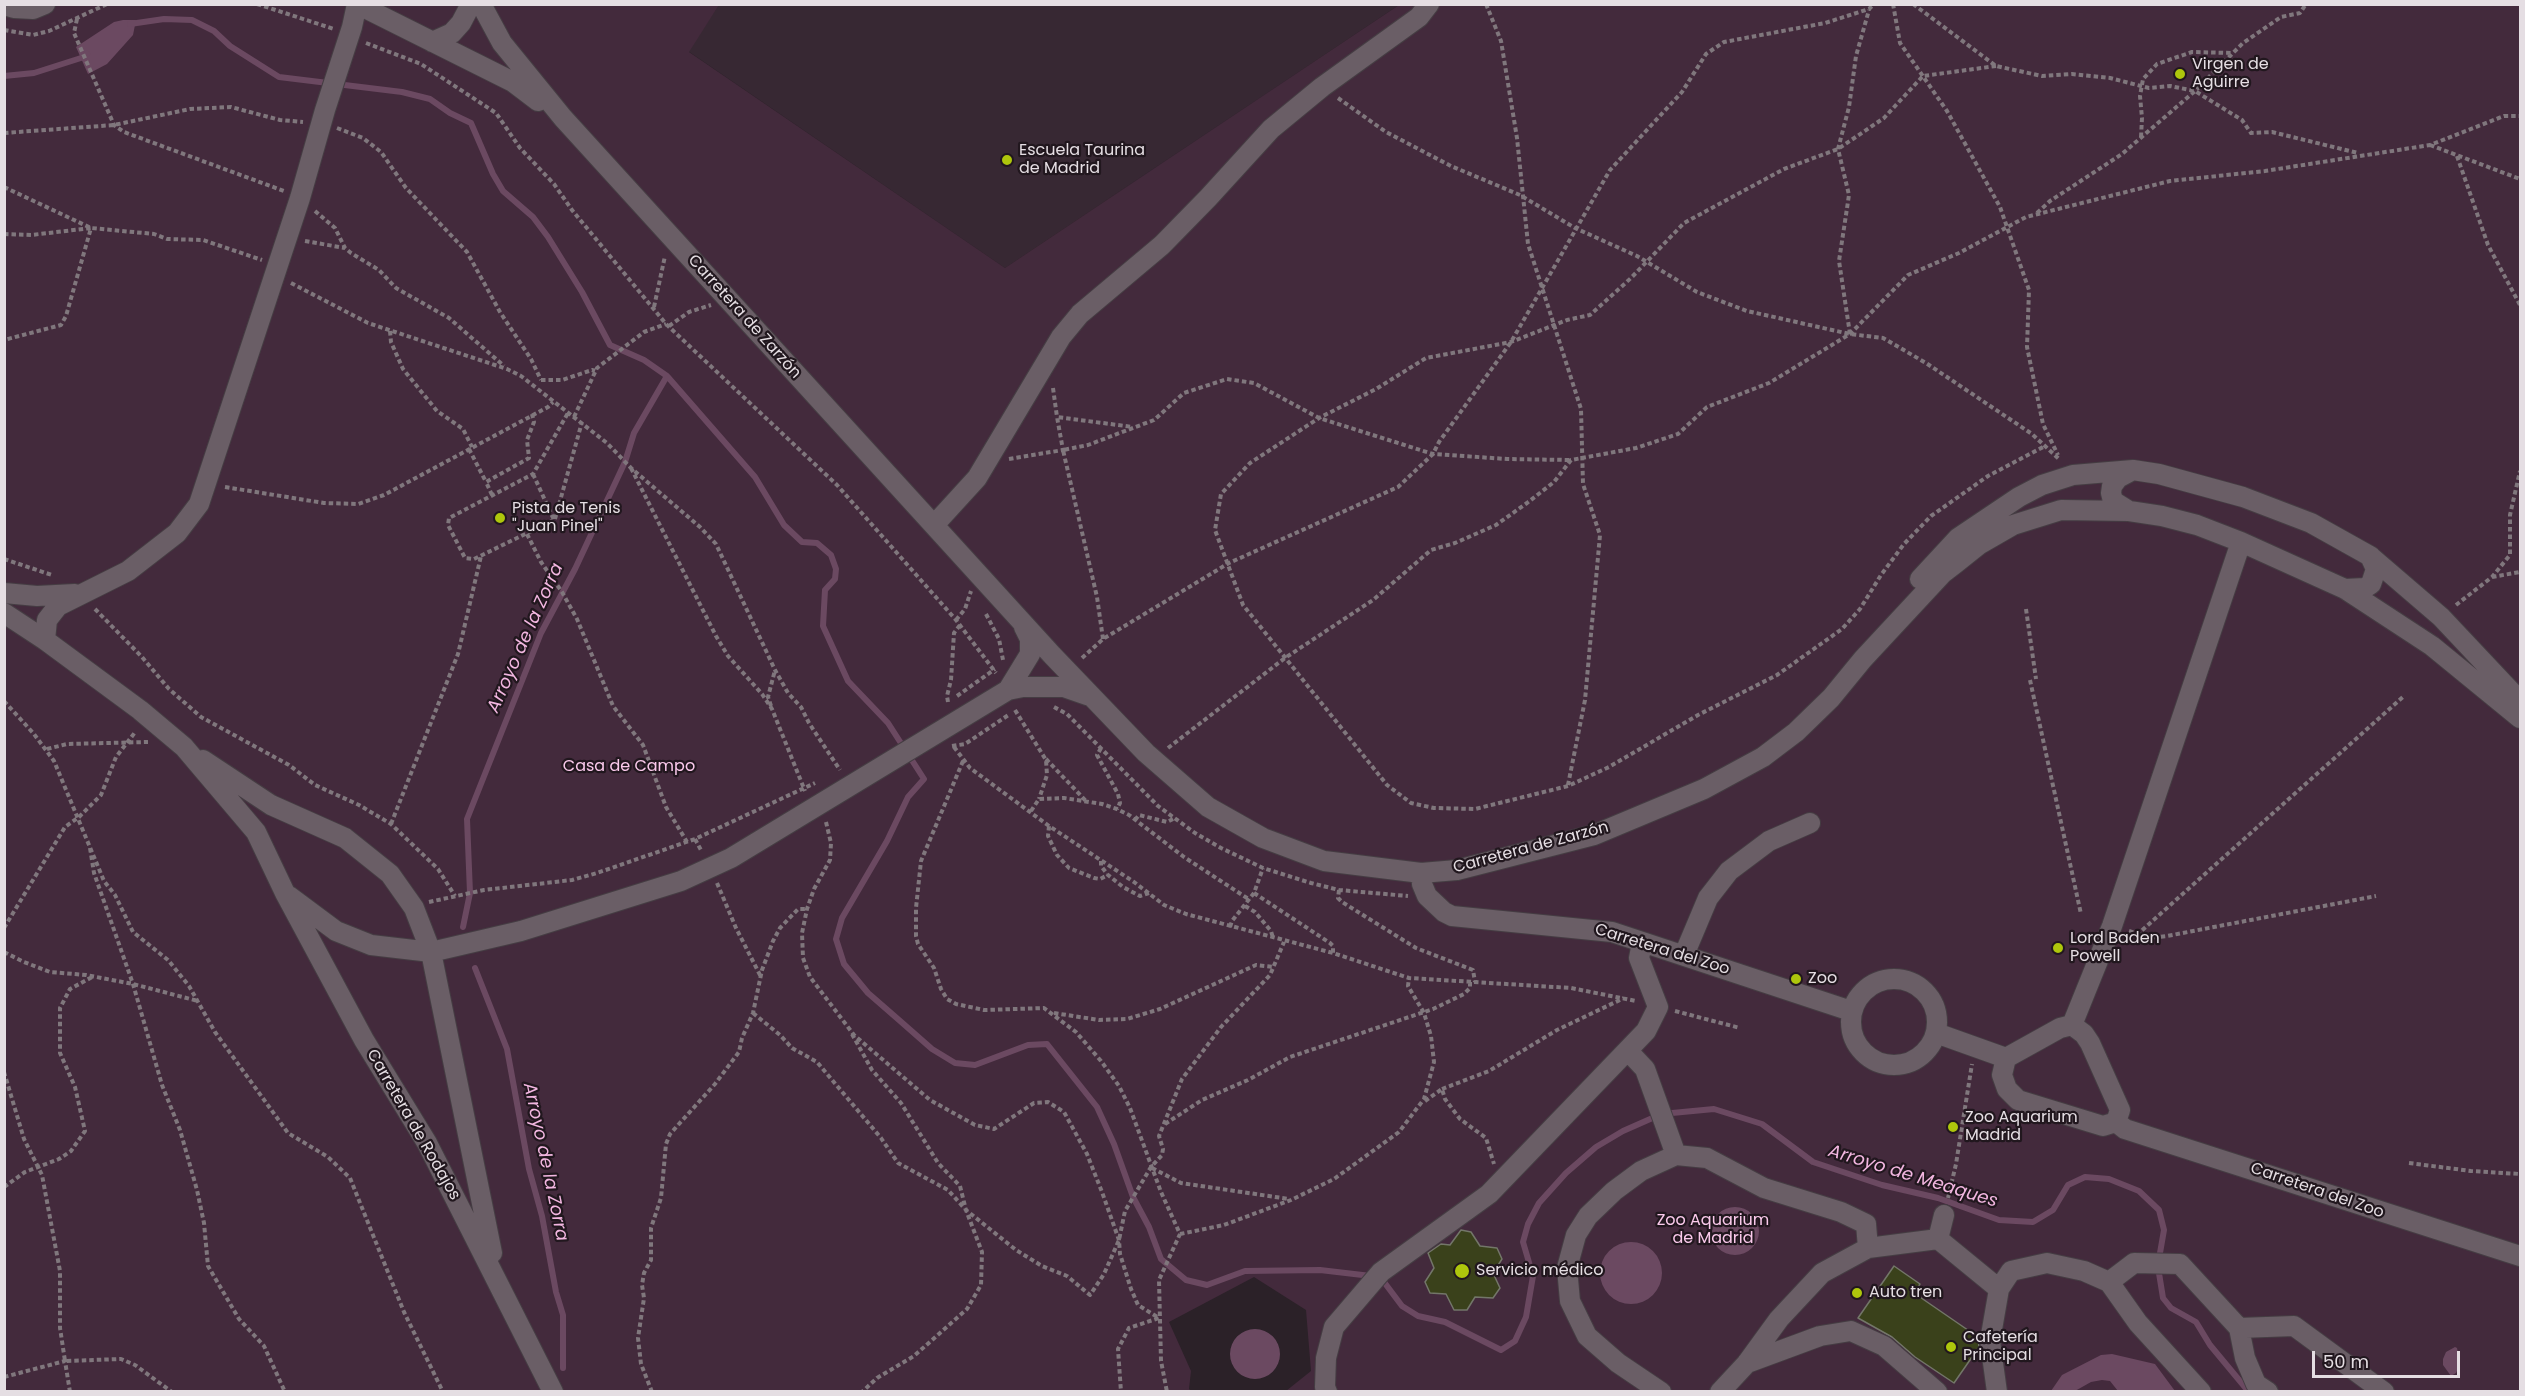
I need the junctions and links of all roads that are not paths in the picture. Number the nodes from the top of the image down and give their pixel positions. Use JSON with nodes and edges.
{"nodes":[{"id":1,"x":45,"y":4,"type":"edge"},
{"id":2,"x":357,"y":4,"type":"edge"},
{"id":3,"x":471,"y":4,"type":"edge"},
{"id":4,"x":481,"y":4,"type":"edge"},
{"id":5,"x":1429,"y":4,"type":"edge"},
{"id":6,"x":4,"y":5,"type":"edge"},
{"id":7,"x":432,"y":42,"type":"junction"},
{"id":8,"x":563,"y":118,"type":"junction"},
{"id":9,"x":2133,"y":470,"type":"junction"},
{"id":10,"x":2129,"y":511,"type":"junction"},
{"id":11,"x":935,"y":524,"type":"junction"},
{"id":12,"x":2241,"y":542,"type":"junction"},
{"id":13,"x":2370,"y":556,"type":"junction"},
{"id":14,"x":2345,"y":589,"type":"junction"},
{"id":15,"x":4,"y":593,"type":"edge"},
{"id":16,"x":81,"y":593,"type":"junction"},
{"id":17,"x":4,"y":613,"type":"edge"},
{"id":18,"x":1020,"y":619,"type":"junction"},
{"id":19,"x":45,"y":639,"type":"junction"},
{"id":20,"x":1052,"y":655,"type":"junction"},
{"id":21,"x":1863,"y":659,"type":"junction"},
{"id":22,"x":1016,"y":688,"type":"junction"},
{"id":23,"x":1092,"y":697,"type":"junction"},
{"id":24,"x":2520,"y":701,"type":"edge"},
{"id":25,"x":2520,"y":718,"type":"edge"},
{"id":26,"x":184,"y":747,"type":"junction"},
{"id":27,"x":1810,"y":823,"type":"dead end"},
{"id":28,"x":1421,"y":873,"type":"junction"},
{"id":29,"x":285,"y":893,"type":"junction"},
{"id":30,"x":1642,"y":943,"type":"junction"},
{"id":31,"x":430,"y":952,"type":"junction"},
{"id":32,"x":1684,"y":955,"type":"junction"},
{"id":33,"x":1851,"y":1011,"type":"junction"},
{"id":34,"x":2072,"y":1025,"type":"junction"},
{"id":35,"x":1936,"y":1033,"type":"junction"},
{"id":36,"x":1628,"y":1051,"type":"junction"},
{"id":37,"x":2006,"y":1058,"type":"junction"},
{"id":38,"x":2116,"y":1122,"type":"junction"},
{"id":39,"x":1676,"y":1155,"type":"junction"},
{"id":40,"x":1944,"y":1215,"type":"dead end"},
{"id":41,"x":1938,"y":1239,"type":"junction"},
{"id":42,"x":1868,"y":1248,"type":"junction"},
{"id":43,"x":2520,"y":1256,"type":"edge"},
{"id":44,"x":499,"y":1282,"type":"junction"},
{"id":45,"x":2109,"y":1282,"type":"junction"},
{"id":46,"x":1999,"y":1289,"type":"junction"},
{"id":47,"x":2239,"y":1328,"type":"junction"},
{"id":48,"x":1747,"y":1363,"type":"junction"},
{"id":49,"x":552,"y":1392,"type":"edge"},
{"id":50,"x":1327,"y":1392,"type":"edge"},
{"id":51,"x":1661,"y":1392,"type":"edge"},
{"id":52,"x":1720,"y":1392,"type":"edge"},
{"id":53,"x":1937,"y":1392,"type":"edge"},
{"id":54,"x":1997,"y":1392,"type":"edge"},
{"id":55,"x":2201,"y":1392,"type":"edge"},
{"id":56,"x":2268,"y":1392,"type":"edge"},
{"id":57,"x":2384,"y":1392,"type":"edge"}],
"edges":[{"from":1,"to":6,"type":"street"},
{"from":2,"to":7,"type":"street"},
{"from":2,"to":16,"type":"street"},
{"from":3,"to":7,"type":"street"},
{"from":4,"to":8,"type":"street","name":"Carretera de Zarzón"},
{"from":5,"to":11,"type":"street"},
{"from":7,"to":8,"type":"street"},
{"from":8,"to":11,"type":"street","name":"Carretera de Zarzón"},
{"from":9,"to":10,"type":"street"},
{"from":9,"to":13,"type":"street","name":"Carretera de Zarzón"},
{"from":9,"to":21,"type":"street","name":"Carretera de Zarzón"},
{"from":10,"to":12,"type":"street","name":"Carretera de Zarzón"},
{"from":10,"to":21,"type":"street","name":"Carretera de Zarzón"},
{"from":11,"to":18,"type":"street","name":"Carretera de Zarzón"},
{"from":12,"to":14,"type":"street","name":"Carretera de Zarzón"},
{"from":12,"to":34,"type":"street"},
{"from":13,"to":14,"type":"street"},
{"from":13,"to":24,"type":"street","name":"Carretera de Zarzón"},
{"from":14,"to":25,"type":"street","name":"Carretera de Zarzón"},
{"from":15,"to":16,"type":"street"},
{"from":16,"to":19,"type":"street"},
{"from":17,"to":19,"type":"street"},
{"from":18,"to":20,"type":"street","name":"Carretera de Zarzón"},
{"from":18,"to":22,"type":"street","name":"Carretera de Zarzón"},
{"from":19,"to":26,"type":"street"},
{"from":20,"to":22,"type":"street"},
{"from":20,"to":23,"type":"street","name":"Carretera de Zarzón"},
{"from":21,"to":28,"type":"street","name":"Carretera de Zarzón"},
{"from":22,"to":23,"type":"street","name":"Carretera de Zarzón"},
{"from":22,"to":31,"type":"street"},
{"from":23,"to":28,"type":"street","name":"Carretera de Zarzón"},
{"from":26,"to":29,"type":"street","name":"Carretera de Rodajos"},
{"from":26,"to":31,"type":"street"},
{"from":27,"to":32,"type":"street"},
{"from":28,"to":30,"type":"street","name":"Carretera del Zoo"},
{"from":29,"to":31,"type":"street"},
{"from":29,"to":44,"type":"street","name":"Carretera de Rodajos"},
{"from":30,"to":32,"type":"street","name":"Carretera del Zoo"},
{"from":30,"to":36,"type":"street"},
{"from":31,"to":44,"type":"street"},
{"from":32,"to":33,"type":"street","name":"Carretera del Zoo"},
{"from":33,"to":35,"type":"street"},
{"from":33,"to":35,"type":"street"},
{"from":34,"to":37,"type":"street"},
{"from":34,"to":38,"type":"street"},
{"from":35,"to":37,"type":"street"},
{"from":36,"to":39,"type":"street"},
{"from":36,"to":50,"type":"street"},
{"from":37,"to":38,"type":"street"},
{"from":38,"to":43,"type":"street","name":"Carretera del Zoo"},
{"from":39,"to":42,"type":"street"},
{"from":39,"to":51,"type":"street"},
{"from":40,"to":41,"type":"street"},
{"from":41,"to":42,"type":"street"},
{"from":41,"to":46,"type":"street"},
{"from":42,"to":48,"type":"street"},
{"from":44,"to":49,"type":"street","name":"Carretera de Rodajos"},
{"from":45,"to":46,"type":"street"},
{"from":45,"to":47,"type":"street"},
{"from":45,"to":55,"type":"street"},
{"from":46,"to":54,"type":"street"},
{"from":47,"to":56,"type":"street"},
{"from":47,"to":57,"type":"street"},
{"from":48,"to":52,"type":"street"},
{"from":48,"to":53,"type":"street"}]}
